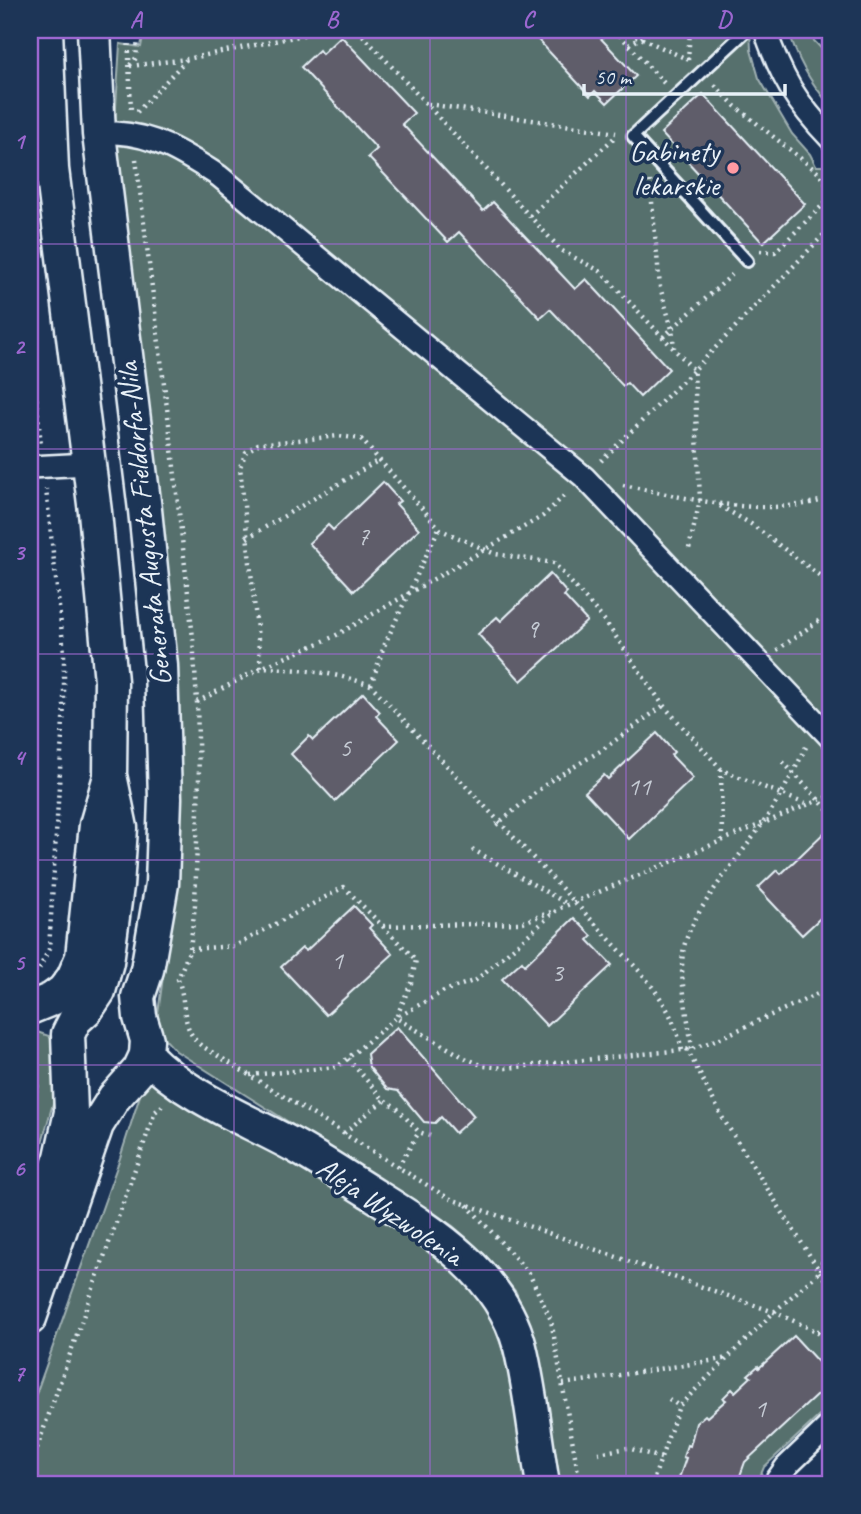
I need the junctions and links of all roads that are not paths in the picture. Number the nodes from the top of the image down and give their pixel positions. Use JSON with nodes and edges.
{"nodes":[{"id":1,"x":46,"y":30,"type":"edge"},
{"id":2,"x":94,"y":30,"type":"edge"},
{"id":3,"x":747,"y":30,"type":"edge"},
{"id":4,"x":765,"y":30,"type":"edge"},
{"id":5,"x":125,"y":134,"type":"road end"},
{"id":6,"x":831,"y":139,"type":"edge"},
{"id":7,"x":41,"y":166,"type":"edge"},
{"id":8,"x":747,"y":261,"type":"dead end"},
{"id":9,"x":89,"y":464,"type":"junction"},
{"id":10,"x":39,"y":466,"type":"edge"},
{"id":11,"x":825,"y":731,"type":"edge"},
{"id":12,"x":110,"y":775,"type":"junction"},
{"id":13,"x":30,"y":1009,"type":"edge"},
{"id":14,"x":81,"y":1014,"type":"junction"},
{"id":15,"x":140,"y":1017,"type":"junction"},
{"id":16,"x":146,"y":1055,"type":"junction"},
{"id":17,"x":30,"y":1245,"type":"edge"},
{"id":18,"x":30,"y":1318,"type":"edge"},
{"id":19,"x":831,"y":1424,"type":"edge"},
{"id":20,"x":543,"y":1484,"type":"edge"},
{"id":21,"x":774,"y":1484,"type":"edge"}],
"edges":[{"from":1,"to":7,"type":"main road","name":"Generała Augusta Fieldorfa-Nila"},
{"from":2,"to":15,"type":"main road","name":"Generała Augusta Fieldorfa-Nila"},
{"from":3,"to":8,"type":"lane"},
{"from":4,"to":6,"type":"street"},
{"from":5,"to":11,"type":"street"},
{"from":7,"to":9,"type":"main road","name":"Generała Augusta Fieldorfa-Nila"},
{"from":9,"to":10,"type":"street"},
{"from":9,"to":12,"type":"main road","name":"Generała Augusta Fieldorfa-Nila"},
{"from":12,"to":13,"type":"main road"},
{"from":12,"to":14,"type":"main road","name":"Generała Augusta Fieldorfa-Nila"},
{"from":13,"to":14,"type":"main road"},
{"from":14,"to":15,"type":"main road"},
{"from":14,"to":17,"type":"main road","name":"Generała Augusta Fieldorfa-Nila"},
{"from":15,"to":16,"type":"main road","name":"Generała Augusta Fieldorfa-Nila"},
{"from":16,"to":18,"type":"main road"},
{"from":16,"to":20,"type":"main road","name":"Aleja Wyzwolenia"},
{"from":19,"to":21,"type":"street"}]}
